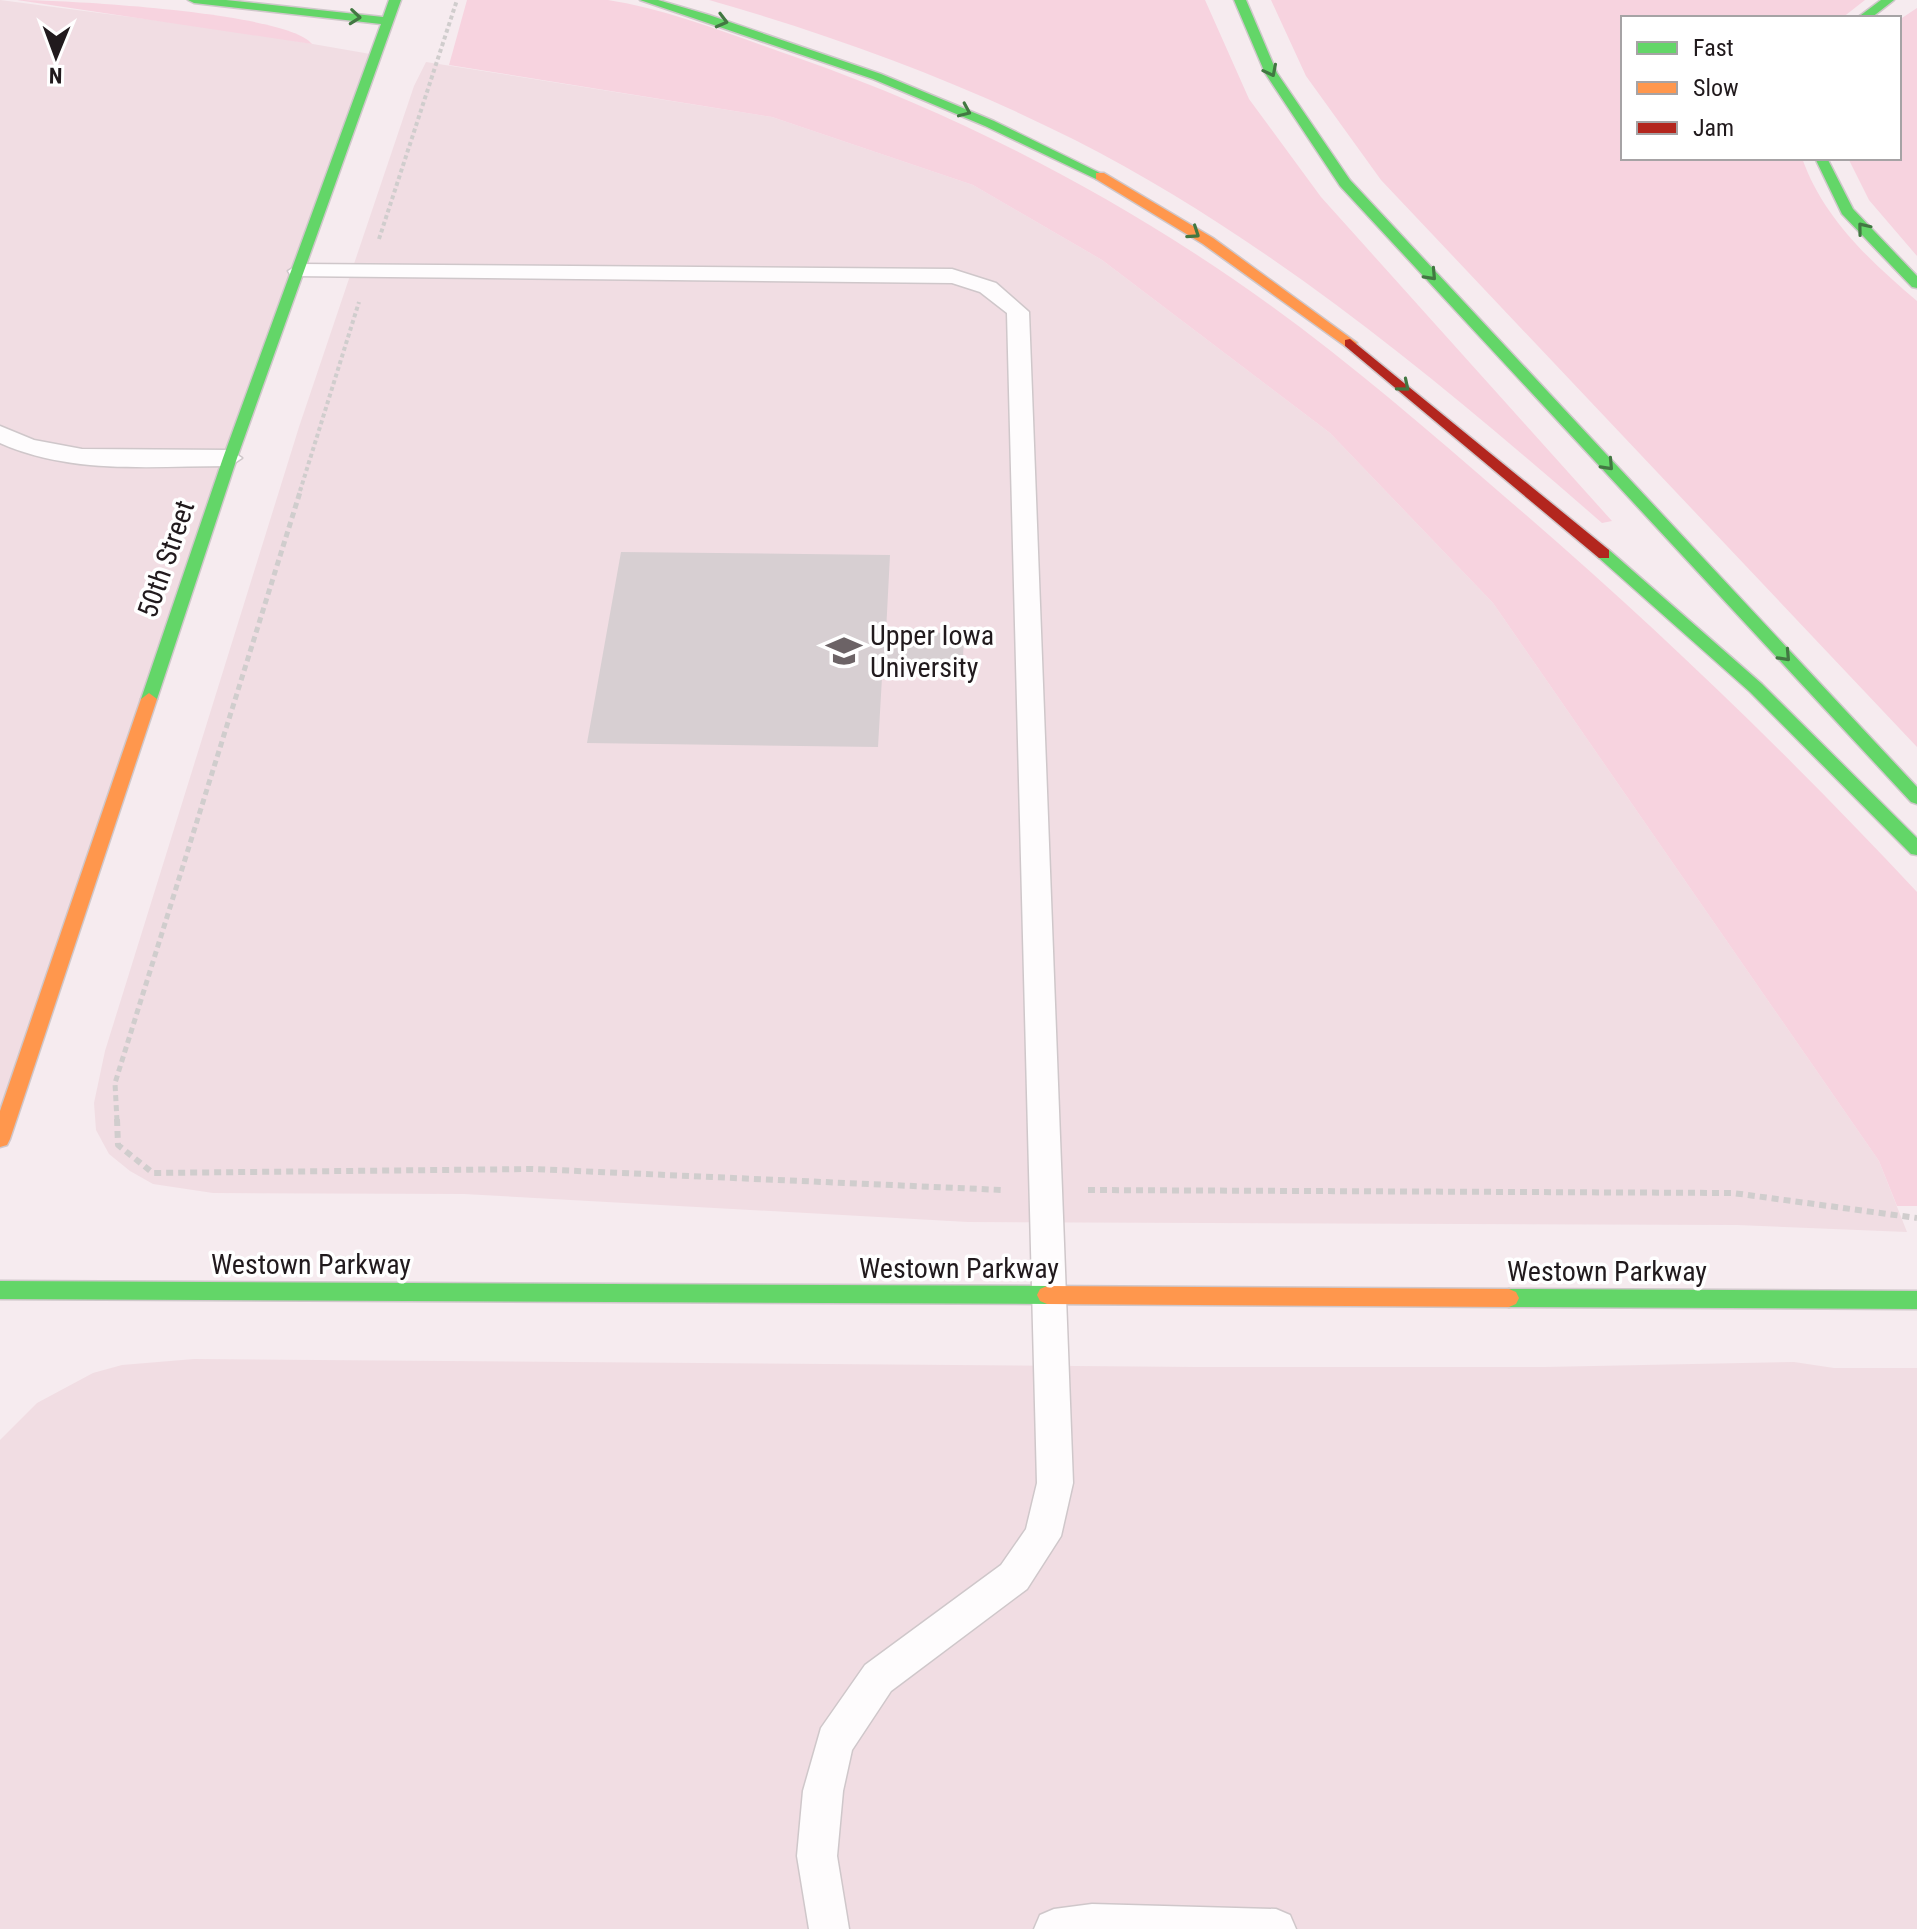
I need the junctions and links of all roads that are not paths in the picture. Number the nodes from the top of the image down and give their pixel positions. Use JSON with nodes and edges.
{"nodes":[{"id":1,"x":194,"y":0,"type":"edge"},
{"id":2,"x":395,"y":0,"type":"edge"},
{"id":3,"x":646,"y":0,"type":"edge"},
{"id":4,"x":1240,"y":0,"type":"edge"},
{"id":5,"x":1888,"y":0,"type":"edge"},
{"id":6,"x":1866,"y":16,"type":"edge"},
{"id":7,"x":387,"y":21,"type":"junction"},
{"id":8,"x":1822,"y":160,"type":"edge"},
{"id":9,"x":299,"y":271,"type":"junction"},
{"id":10,"x":1917,"y":284,"type":"edge"},
{"id":11,"x":0,"y":434,"type":"edge"},
{"id":12,"x":230,"y":458,"type":"junction"},
{"id":13,"x":1917,"y":798,"type":"edge"},
{"id":14,"x":1917,"y":849,"type":"edge"},
{"id":15,"x":0,"y":1139,"type":"edge"},
{"id":16,"x":0,"y":1290,"type":"edge"},
{"id":17,"x":1048,"y":1297,"type":"junction"},
{"id":18,"x":1917,"y":1300,"type":"edge"},
{"id":19,"x":829,"y":1929,"type":"edge"},
{"id":20,"x":1054,"y":1929,"type":"edge"},
{"id":21,"x":1276,"y":1929,"type":"edge"}],
"edges":[{"from":1,"to":7,"type":"main road","one_way":true},
{"from":2,"to":7,"type":"main road","name":"50th Street"},
{"from":3,"to":14,"type":"main road","one_way":true},
{"from":4,"to":13,"type":"main road","one_way":true},
{"from":5,"to":6,"type":"main road"},
{"from":7,"to":9,"type":"main road","name":"50th Street"},
{"from":10,"to":8,"type":"main road","one_way":true},
{"from":9,"to":12,"type":"main road","name":"50th Street"},
{"from":9,"to":17,"type":"lane"},
{"from":11,"to":12,"type":"lane"},
{"from":12,"to":15,"type":"main road","name":"50th Street"},
{"from":16,"to":17,"type":"main road","name":"Westown Parkway"},
{"from":17,"to":18,"type":"main road","name":"Westown Parkway"},
{"from":17,"to":19,"type":"lane"},
{"from":20,"to":21,"type":"lane"}]}
